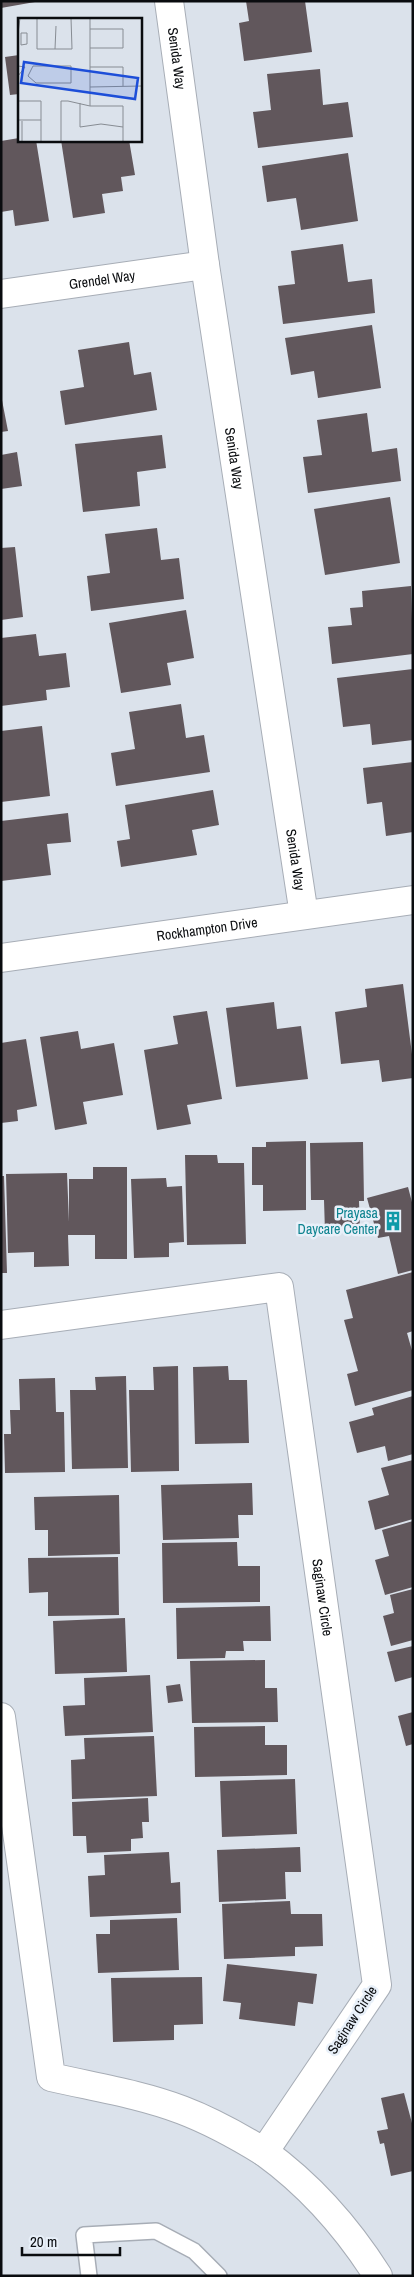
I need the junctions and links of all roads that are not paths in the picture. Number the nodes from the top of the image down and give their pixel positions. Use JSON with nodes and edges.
{"nodes":[{"id":1,"x":169,"y":1,"type":"edge"},
{"id":2,"x":205,"y":265,"type":"junction"},
{"id":3,"x":1,"y":294,"type":"edge"},
{"id":4,"x":413,"y":900,"type":"edge"},
{"id":5,"x":304,"y":915,"type":"junction"},
{"id":6,"x":1,"y":958,"type":"edge"},
{"id":7,"x":1,"y":1325,"type":"edge"},
{"id":8,"x":1,"y":1717,"type":"edge"},
{"id":9,"x":264,"y":2152,"type":"junction"},
{"id":10,"x":88,"y":2276,"type":"edge"},
{"id":11,"x":219,"y":2276,"type":"edge"},
{"id":12,"x":378,"y":2276,"type":"edge"}],
"edges":[{"from":1,"to":2,"type":"street","name":"Senida Way"},
{"from":2,"to":3,"type":"street","name":"Grendel Way"},
{"from":2,"to":5,"type":"street","name":"Senida Way"},
{"from":4,"to":5,"type":"street","name":"Rockhampton Drive"},
{"from":5,"to":6,"type":"street","name":"Rockhampton Drive"},
{"from":7,"to":9,"type":"street","name":"Saginaw Circle"},
{"from":8,"to":9,"type":"street"},
{"from":9,"to":12,"type":"street"},
{"from":10,"to":11,"type":"lane"}]}
